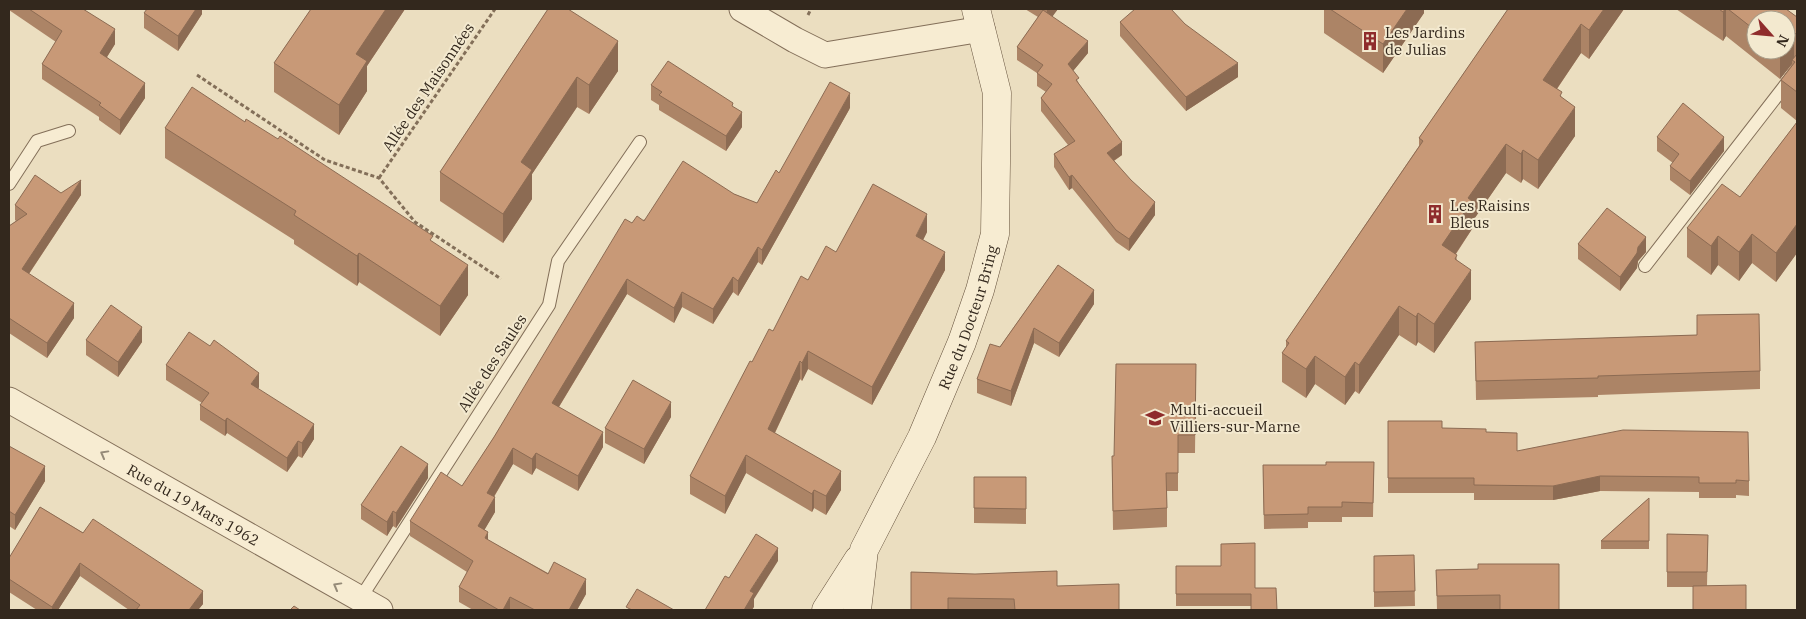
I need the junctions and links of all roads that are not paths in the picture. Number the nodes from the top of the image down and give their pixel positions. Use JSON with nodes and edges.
{"nodes":[{"id":1,"x":742,"y":9,"type":"edge"},
{"id":2,"x":979,"y":19,"type":"edge"},
{"id":3,"x":1797,"y":70,"type":"edge"},
{"id":4,"x":69,"y":131,"type":"dead end"},
{"id":5,"x":640,"y":142,"type":"dead end"},
{"id":6,"x":9,"y":184,"type":"edge"},
{"id":7,"x":1645,"y":266,"type":"dead end"},
{"id":8,"x":9,"y":400,"type":"edge"},
{"id":9,"x":864,"y":550,"type":"junction"},
{"id":10,"x":370,"y":605,"type":"edge"},
{"id":11,"x":826,"y":610,"type":"edge"},
{"id":12,"x":857,"y":610,"type":"edge"}],
"edges":[{"from":1,"to":2,"type":"street"},
{"from":2,"to":9,"type":"street","name":"Rue du Docteur Bring"},
{"from":3,"to":7,"type":"lane"},
{"from":4,"to":6,"type":"lane"},
{"from":5,"to":10,"type":"lane","name":"Allée des Saules"},
{"from":10,"to":8,"type":"street","name":"Rue du 19 Mars 1962","one_way":true},
{"from":9,"to":11,"type":"street"},
{"from":9,"to":12,"type":"street","name":"Rue du Docteur Bring"}]}
